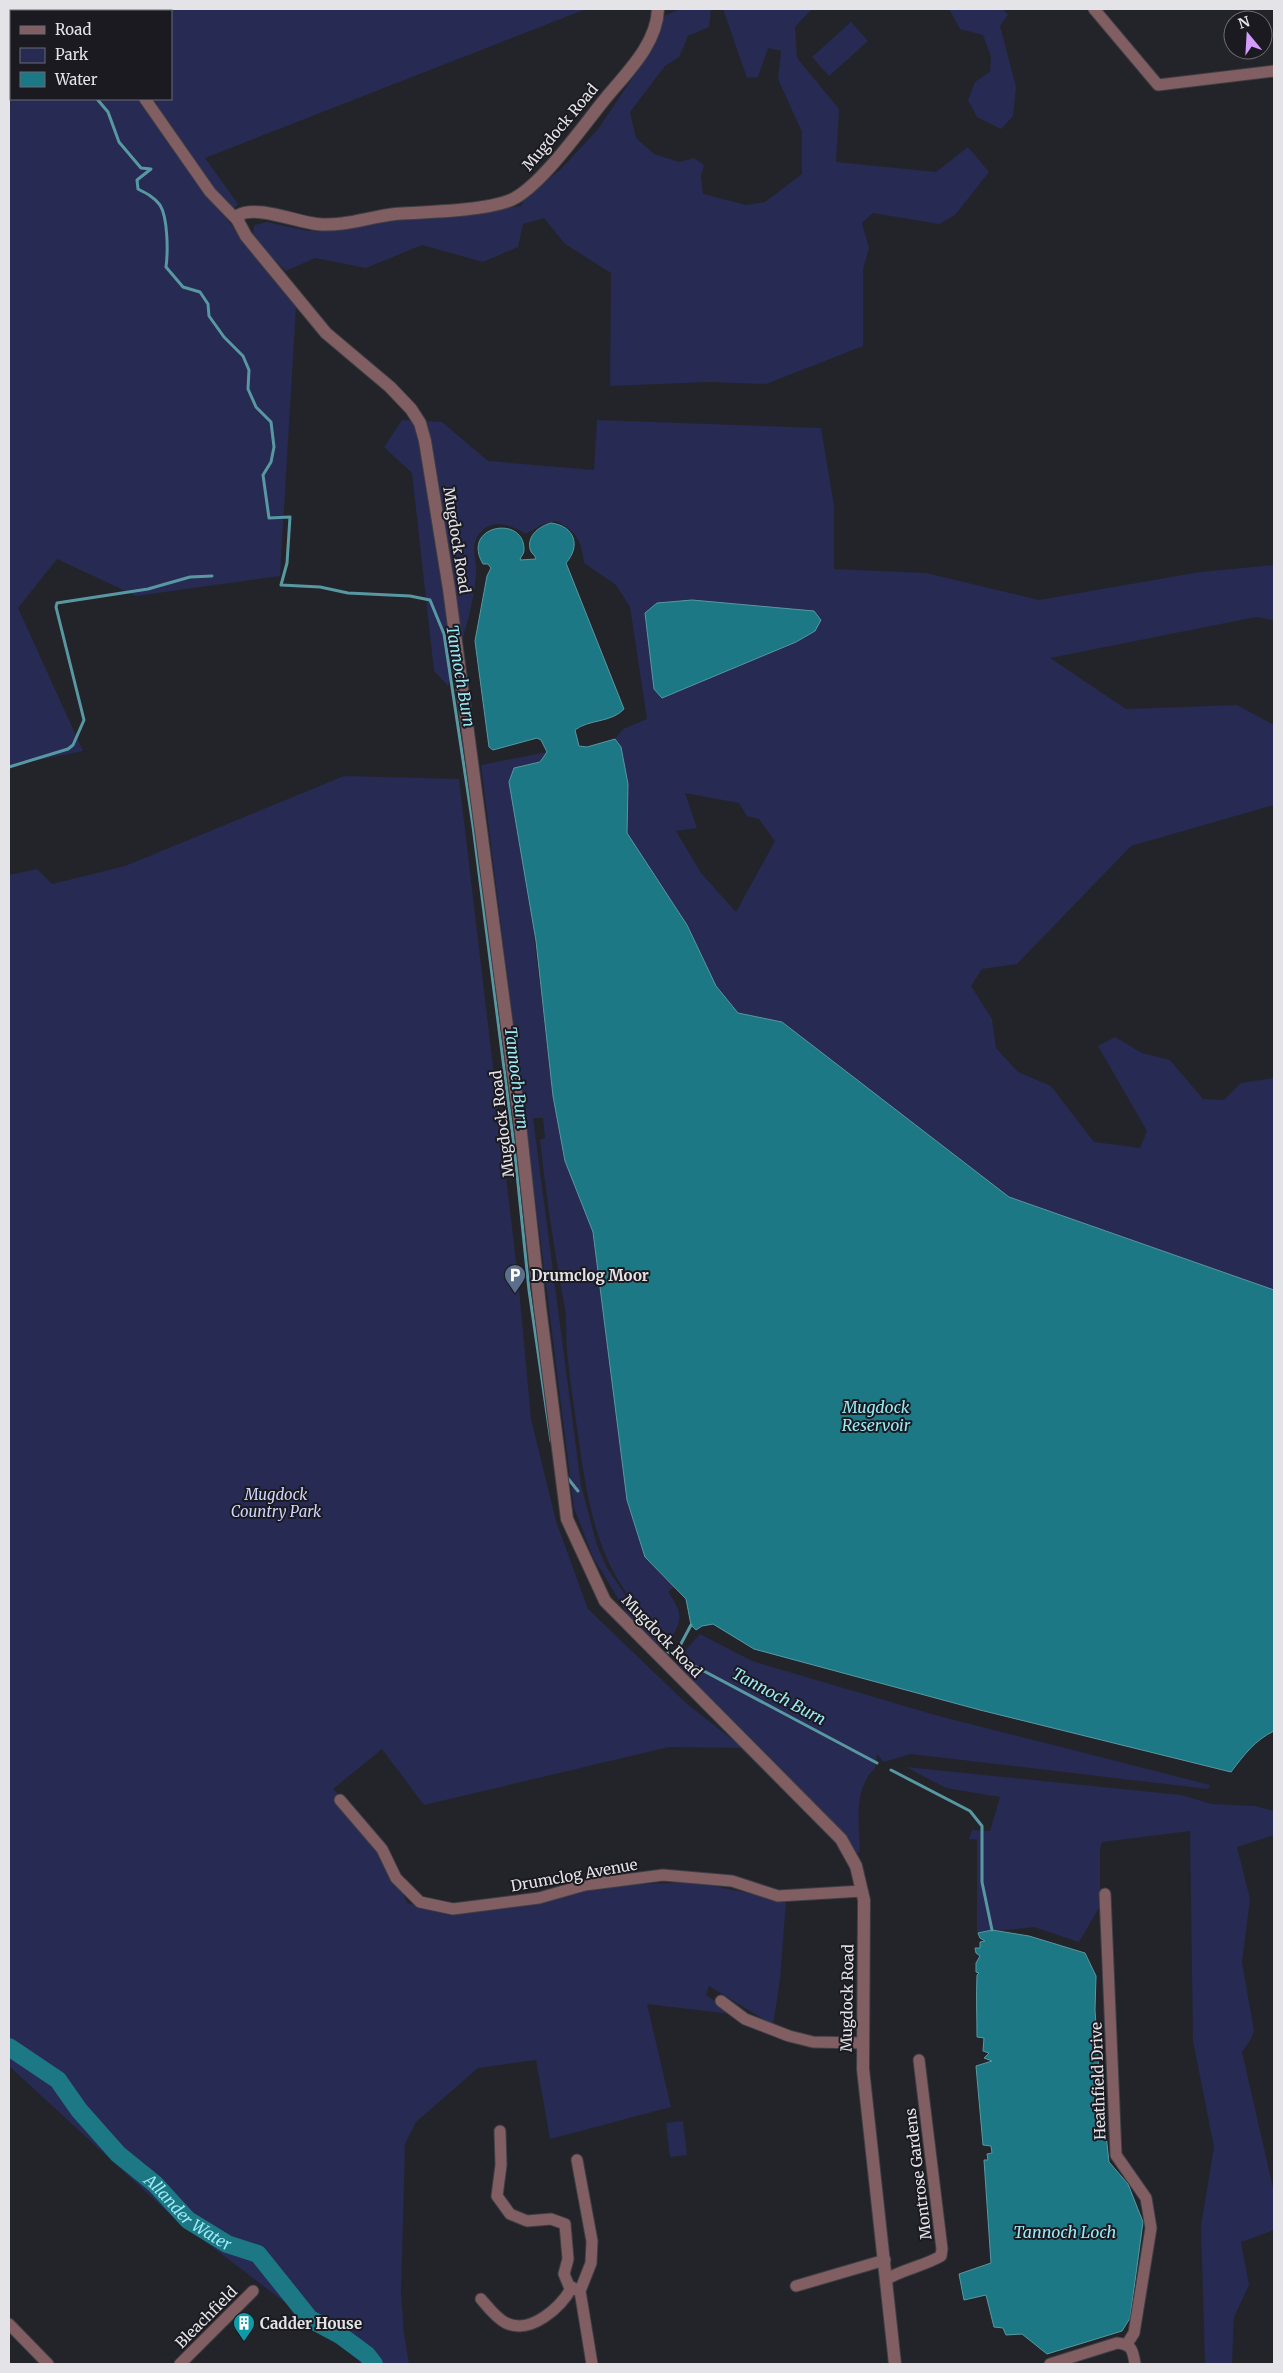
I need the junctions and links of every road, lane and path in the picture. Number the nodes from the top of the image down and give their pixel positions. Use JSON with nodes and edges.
{"nodes":[{"id":1,"x":658,"y":9,"type":"edge"},
{"id":2,"x":1094,"y":9,"type":"edge"},
{"id":3,"x":1274,"y":71,"type":"edge"},
{"id":4,"x":146,"y":100,"type":"edge"},
{"id":5,"x":238,"y":221,"type":"junction"},
{"id":6,"x":340,"y":1800,"type":"dead end"},
{"id":7,"x":862,"y":1890,"type":"junction"},
{"id":8,"x":1104,"y":1894,"type":"dead end"},
{"id":9,"x":721,"y":2001,"type":"dead end"},
{"id":10,"x":862,"y":2043,"type":"junction"},
{"id":11,"x":919,"y":2060,"type":"dead end"},
{"id":12,"x":500,"y":2131,"type":"dead end"},
{"id":13,"x":577,"y":2160,"type":"dead end"},
{"id":14,"x":885,"y":2260,"type":"junction"},
{"id":15,"x":887,"y":2279,"type":"junction"},
{"id":16,"x":796,"y":2286,"type":"dead end"},
{"id":17,"x":576,"y":2289,"type":"junction"},
{"id":18,"x":252,"y":2291,"type":"dead end"},
{"id":19,"x":480,"y":2299,"type":"dead end"},
{"id":20,"x":9,"y":2324,"type":"edge"},
{"id":21,"x":1127,"y":2344,"type":"junction"},
{"id":22,"x":48,"y":2364,"type":"edge"},
{"id":23,"x":180,"y":2364,"type":"edge"},
{"id":24,"x":592,"y":2364,"type":"edge"},
{"id":25,"x":895,"y":2364,"type":"edge"},
{"id":26,"x":1050,"y":2364,"type":"edge"},
{"id":27,"x":1135,"y":2364,"type":"edge"}],
"edges":[{"from":1,"to":5,"type":"street","name":"Mugdock Road"},
{"from":2,"to":3,"type":"street"},
{"from":4,"to":5,"type":"street"},
{"from":5,"to":7,"type":"street","name":"Mugdock Road"},
{"from":6,"to":7,"type":"street","name":"Drumclog Avenue"},
{"from":7,"to":10,"type":"street","name":"Mugdock Road"},
{"from":8,"to":21,"type":"street","name":"Heathfield Drive"},
{"from":9,"to":10,"type":"street"},
{"from":10,"to":14,"type":"street","name":"Mugdock Road"},
{"from":11,"to":15,"type":"street","name":"Montrose Gardens"},
{"from":12,"to":17,"type":"street"},
{"from":13,"to":17,"type":"street"},
{"from":14,"to":15,"type":"street","name":"Mugdock Road"},
{"from":14,"to":16,"type":"street"},
{"from":15,"to":25,"type":"street","name":"Mugdock Road"},
{"from":17,"to":19,"type":"street"},
{"from":17,"to":24,"type":"street"},
{"from":18,"to":23,"type":"street","name":"Bleachfield"},
{"from":20,"to":22,"type":"street"},
{"from":21,"to":26,"type":"street"},
{"from":21,"to":27,"type":"street"}]}
